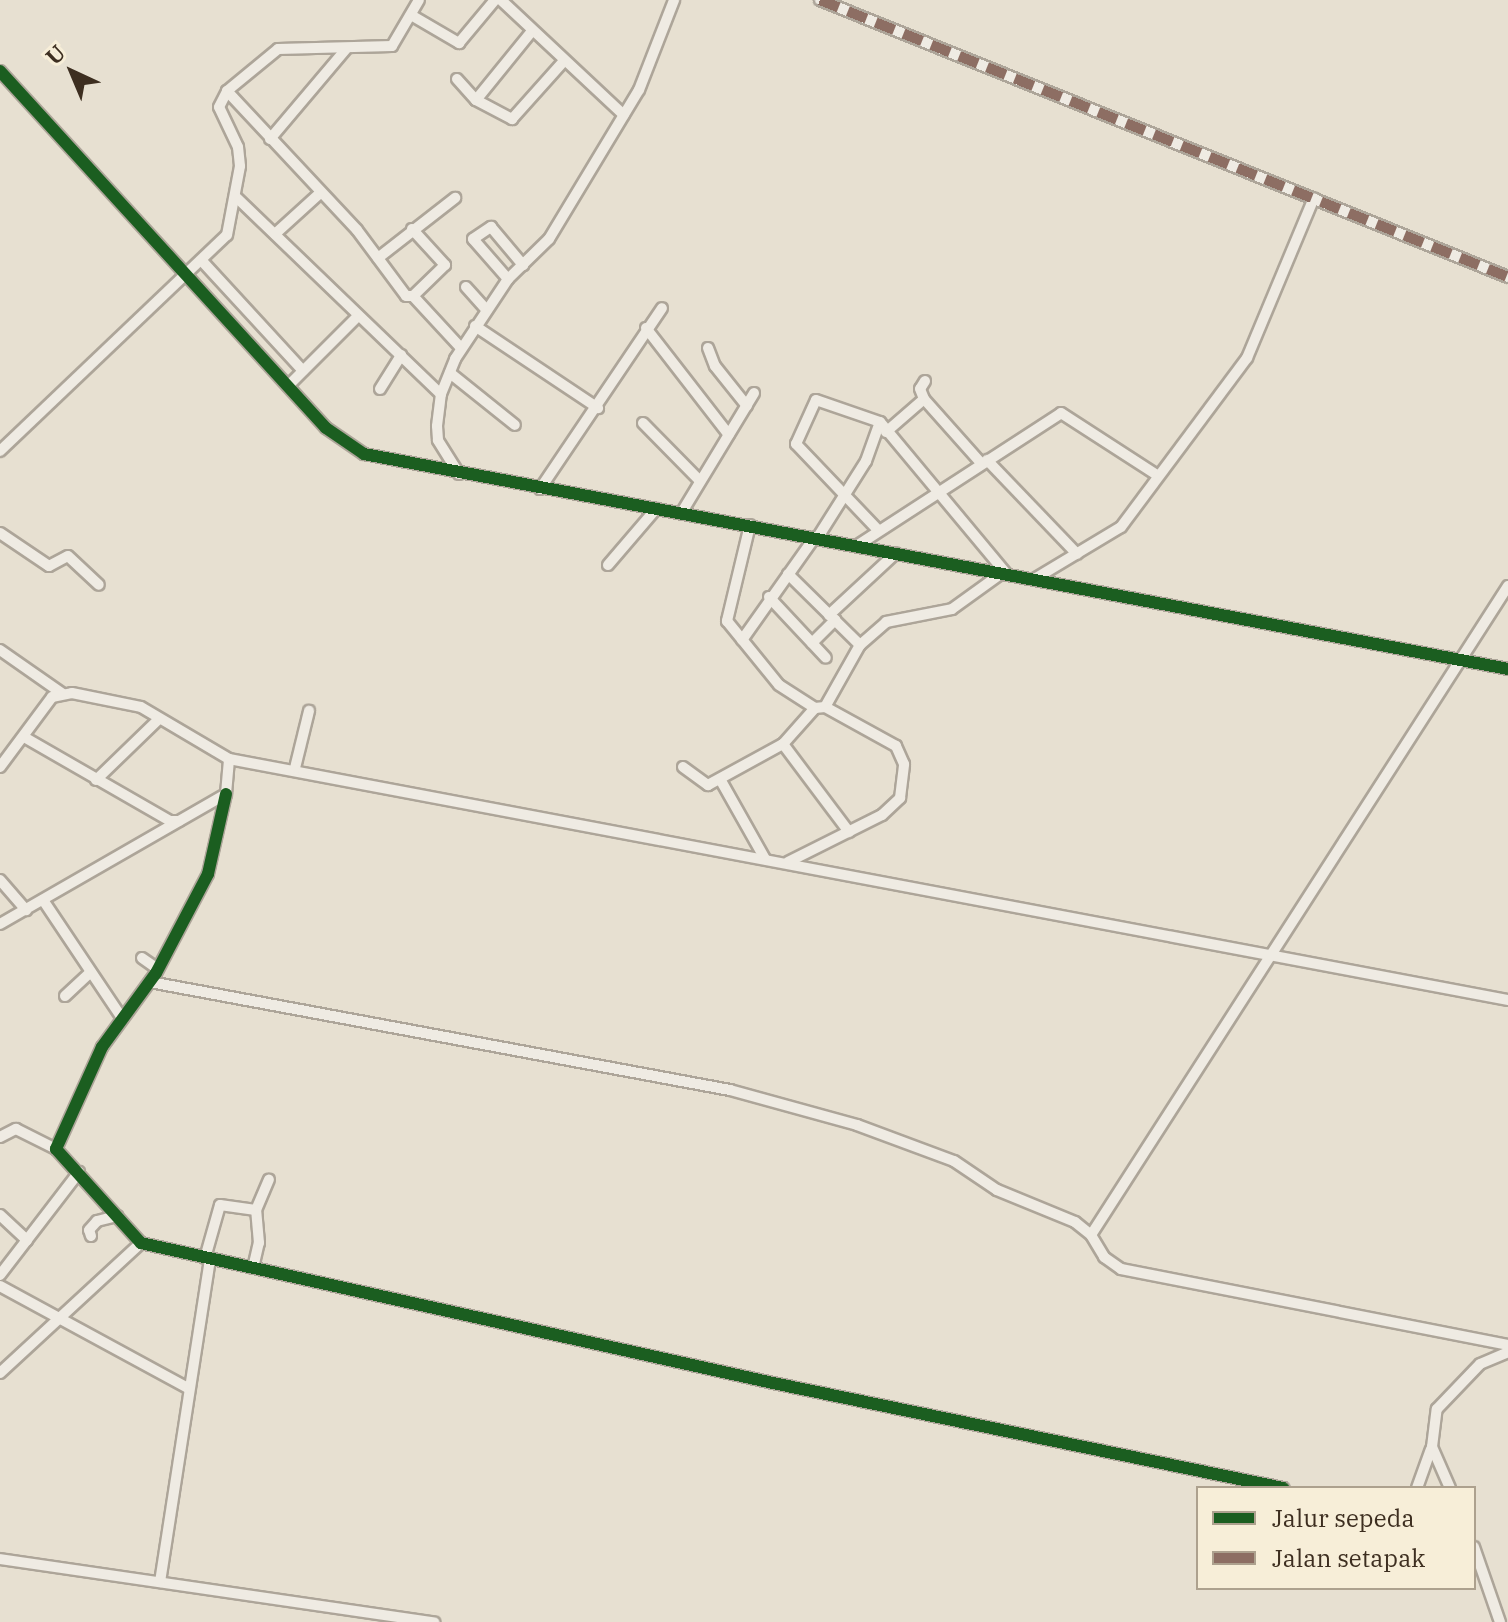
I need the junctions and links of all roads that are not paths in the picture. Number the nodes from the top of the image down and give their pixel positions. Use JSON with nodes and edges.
{"nodes":[{"id":1,"x":419,"y":0,"type":"edge"},
{"id":2,"x":674,"y":0,"type":"edge"},
{"id":3,"x":820,"y":0,"type":"edge"},
{"id":4,"x":493,"y":1,"type":"edge"},
{"id":5,"x":411,"y":15,"type":"junction"},
{"id":6,"x":532,"y":31,"type":"junction"},
{"id":7,"x":346,"y":49,"type":"junction"},
{"id":8,"x":563,"y":62,"type":"junction"},
{"id":9,"x":0,"y":71,"type":"edge"},
{"id":10,"x":457,"y":79,"type":"dead end"},
{"id":11,"x":227,"y":91,"type":"junction"},
{"id":12,"x":476,"y":100,"type":"junction"},
{"id":13,"x":624,"y":115,"type":"junction"},
{"id":14,"x":270,"y":139,"type":"junction"},
{"id":15,"x":320,"y":193,"type":"junction"},
{"id":16,"x":237,"y":198,"type":"junction"},
{"id":17,"x":455,"y":198,"type":"dead end"},
{"id":18,"x":1314,"y":198,"type":"junction"},
{"id":19,"x":412,"y":229,"type":"junction"},
{"id":20,"x":275,"y":234,"type":"junction"},
{"id":21,"x":378,"y":258,"type":"junction"},
{"id":22,"x":202,"y":261,"type":"junction"},
{"id":23,"x":523,"y":265,"type":"junction"},
{"id":24,"x":187,"y":277,"type":"junction"},
{"id":25,"x":1508,"y":277,"type":"edge"},
{"id":26,"x":508,"y":279,"type":"junction"},
{"id":27,"x":466,"y":287,"type":"dead end"},
{"id":28,"x":413,"y":296,"type":"junction"},
{"id":29,"x":662,"y":308,"type":"dead end"},
{"id":30,"x":487,"y":310,"type":"junction"},
{"id":31,"x":358,"y":316,"type":"junction"},
{"id":32,"x":475,"y":326,"type":"junction"},
{"id":33,"x":646,"y":328,"type":"junction"},
{"id":34,"x":461,"y":348,"type":"junction"},
{"id":35,"x":708,"y":348,"type":"dead end"},
{"id":36,"x":401,"y":355,"type":"junction"},
{"id":37,"x":303,"y":371,"type":"junction"},
{"id":38,"x":450,"y":373,"type":"junction"},
{"id":39,"x":925,"y":381,"type":"dead end"},
{"id":40,"x":288,"y":386,"type":"junction"},
{"id":41,"x":380,"y":389,"type":"dead end"},
{"id":42,"x":754,"y":393,"type":"dead end"},
{"id":43,"x":441,"y":394,"type":"junction"},
{"id":44,"x":924,"y":399,"type":"junction"},
{"id":45,"x":747,"y":406,"type":"junction"},
{"id":46,"x":598,"y":408,"type":"junction"},
{"id":47,"x":643,"y":423,"type":"dead end"},
{"id":48,"x":515,"y":425,"type":"dead end"},
{"id":49,"x":883,"y":427,"type":"junction"},
{"id":50,"x":729,"y":435,"type":"junction"},
{"id":51,"x":0,"y":451,"type":"edge"},
{"id":52,"x":984,"y":462,"type":"junction"},
{"id":53,"x":459,"y":474,"type":"junction"},
{"id":54,"x":1157,"y":475,"type":"junction"},
{"id":55,"x":699,"y":480,"type":"junction"},
{"id":56,"x":540,"y":489,"type":"junction"},
{"id":57,"x":940,"y":491,"type":"junction"},
{"id":58,"x":843,"y":496,"type":"junction"},
{"id":59,"x":656,"y":509,"type":"junction"},
{"id":60,"x":682,"y":512,"type":"junction"},
{"id":61,"x":750,"y":525,"type":"junction"},
{"id":62,"x":878,"y":530,"type":"junction"},
{"id":63,"x":0,"y":533,"type":"edge"},
{"id":64,"x":816,"y":537,"type":"junction"},
{"id":65,"x":858,"y":545,"type":"junction"},
{"id":66,"x":896,"y":553,"type":"junction"},
{"id":67,"x":1077,"y":554,"type":"junction"},
{"id":68,"x":608,"y":565,"type":"dead end"},
{"id":69,"x":1004,"y":573,"type":"junction"},
{"id":70,"x":788,"y":574,"type":"junction"},
{"id":71,"x":1036,"y":578,"type":"junction"},
{"id":72,"x":99,"y":585,"type":"dead end"},
{"id":73,"x":1508,"y":586,"type":"edge"},
{"id":74,"x":769,"y":597,"type":"junction"},
{"id":75,"x":832,"y":618,"type":"junction"},
{"id":76,"x":742,"y":640,"type":"junction"},
{"id":77,"x":812,"y":643,"type":"junction"},
{"id":78,"x":860,"y":645,"type":"junction"},
{"id":79,"x":0,"y":650,"type":"edge"},
{"id":80,"x":826,"y":658,"type":"dead end"},
{"id":81,"x":1461,"y":660,"type":"junction"},
{"id":82,"x":1508,"y":669,"type":"edge"},
{"id":83,"x":63,"y":694,"type":"junction"},
{"id":84,"x":820,"y":707,"type":"junction"},
{"id":85,"x":309,"y":711,"type":"dead end"},
{"id":86,"x":159,"y":719,"type":"junction"},
{"id":87,"x":24,"y":737,"type":"junction"},
{"id":88,"x":783,"y":744,"type":"junction"},
{"id":89,"x":229,"y":759,"type":"junction"},
{"id":90,"x":0,"y":767,"type":"edge"},
{"id":91,"x":683,"y":767,"type":"dead end"},
{"id":92,"x":295,"y":768,"type":"junction"},
{"id":93,"x":720,"y":779,"type":"junction"},
{"id":94,"x":96,"y":780,"type":"junction"},
{"id":95,"x":226,"y":794,"type":"junction"},
{"id":96,"x":179,"y":821,"type":"junction"},
{"id":97,"x":849,"y":832,"type":"junction"},
{"id":98,"x":765,"y":859,"type":"junction"},
{"id":99,"x":787,"y":862,"type":"junction"},
{"id":100,"x":0,"y":880,"type":"edge"},
{"id":101,"x":43,"y":900,"type":"junction"},
{"id":102,"x":26,"y":910,"type":"junction"},
{"id":103,"x":0,"y":924,"type":"edge"},
{"id":104,"x":1273,"y":954,"type":"junction"},
{"id":105,"x":142,"y":958,"type":"dead end"},
{"id":106,"x":158,"y":969,"type":"junction"},
{"id":107,"x":91,"y":972,"type":"junction"},
{"id":108,"x":150,"y":982,"type":"junction"},
{"id":109,"x":65,"y":996,"type":"dead end"},
{"id":110,"x":1508,"y":1000,"type":"edge"},
{"id":111,"x":122,"y":1018,"type":"junction"},
{"id":112,"x":0,"y":1137,"type":"edge"},
{"id":113,"x":56,"y":1149,"type":"junction"},
{"id":114,"x":79,"y":1172,"type":"junction"},
{"id":115,"x":269,"y":1180,"type":"dead end"},
{"id":116,"x":256,"y":1210,"type":"junction"},
{"id":117,"x":0,"y":1215,"type":"edge"},
{"id":118,"x":117,"y":1216,"type":"junction"},
{"id":119,"x":1091,"y":1235,"type":"junction"},
{"id":120,"x":91,"y":1236,"type":"dead end"},
{"id":121,"x":27,"y":1240,"type":"junction"},
{"id":122,"x":141,"y":1243,"type":"junction"},
{"id":123,"x":208,"y":1259,"type":"junction"},
{"id":124,"x":253,"y":1268,"type":"junction"},
{"id":125,"x":0,"y":1275,"type":"edge"},
{"id":126,"x":0,"y":1286,"type":"edge"},
{"id":127,"x":60,"y":1316,"type":"junction"},
{"id":128,"x":1508,"y":1345,"type":"edge"},
{"id":129,"x":1508,"y":1352,"type":"edge"},
{"id":130,"x":0,"y":1373,"type":"edge"},
{"id":131,"x":188,"y":1388,"type":"junction"},
{"id":132,"x":1432,"y":1447,"type":"junction"},
{"id":133,"x":1273,"y":1486,"type":"edge"},
{"id":134,"x":1418,"y":1486,"type":"edge"},
{"id":135,"x":1449,"y":1486,"type":"edge"},
{"id":136,"x":1476,"y":1553,"type":"edge"},
{"id":137,"x":0,"y":1559,"type":"edge"},
{"id":138,"x":160,"y":1582,"type":"junction"},
{"id":139,"x":1500,"y":1621,"type":"edge"},
{"id":140,"x":434,"y":1622,"type":"edge"}],
"edges":[{"from":1,"to":5,"type":"street"},
{"from":2,"to":13,"type":"street"},
{"from":3,"to":18,"type":"street"},
{"from":4,"to":5,"type":"street"},
{"from":4,"to":6,"type":"street"},
{"from":5,"to":7,"type":"street"},
{"from":6,"to":8,"type":"street"},
{"from":6,"to":12,"type":"street"},
{"from":7,"to":11,"type":"street"},
{"from":7,"to":14,"type":"street"},
{"from":8,"to":12,"type":"street"},
{"from":8,"to":13,"type":"street"},
{"from":9,"to":24,"type":"street"},
{"from":10,"to":12,"type":"street"},
{"from":11,"to":14,"type":"street"},
{"from":11,"to":16,"type":"street"},
{"from":13,"to":23,"type":"street"},
{"from":14,"to":15,"type":"street"},
{"from":15,"to":20,"type":"street"},
{"from":15,"to":21,"type":"street"},
{"from":16,"to":20,"type":"street"},
{"from":16,"to":22,"type":"street"},
{"from":17,"to":19,"type":"street"},
{"from":18,"to":25,"type":"street"},
{"from":18,"to":54,"type":"street"},
{"from":19,"to":21,"type":"street"},
{"from":19,"to":28,"type":"street"},
{"from":20,"to":31,"type":"street"},
{"from":21,"to":28,"type":"street"},
{"from":22,"to":24,"type":"street"},
{"from":22,"to":37,"type":"street"},
{"from":23,"to":26,"type":"street"},
{"from":23,"to":26,"type":"street"},
{"from":24,"to":40,"type":"street"},
{"from":24,"to":51,"type":"street"},
{"from":26,"to":30,"type":"street"},
{"from":27,"to":30,"type":"street"},
{"from":28,"to":34,"type":"street"},
{"from":29,"to":33,"type":"street"},
{"from":30,"to":32,"type":"street"},
{"from":31,"to":36,"type":"street"},
{"from":31,"to":37,"type":"street"},
{"from":32,"to":34,"type":"street"},
{"from":32,"to":46,"type":"street"},
{"from":33,"to":46,"type":"street"},
{"from":33,"to":50,"type":"street"},
{"from":34,"to":38,"type":"street"},
{"from":35,"to":45,"type":"street"},
{"from":36,"to":41,"type":"street"},
{"from":36,"to":43,"type":"street"},
{"from":37,"to":40,"type":"street"},
{"from":38,"to":43,"type":"street"},
{"from":38,"to":48,"type":"street"},
{"from":39,"to":44,"type":"street"},
{"from":40,"to":53,"type":"street"},
{"from":42,"to":45,"type":"street"},
{"from":43,"to":53,"type":"street"},
{"from":44,"to":49,"type":"street"},
{"from":44,"to":52,"type":"street"},
{"from":45,"to":50,"type":"street"},
{"from":46,"to":56,"type":"street"},
{"from":47,"to":55,"type":"street"},
{"from":49,"to":57,"type":"street"},
{"from":49,"to":58,"type":"street"},
{"from":49,"to":58,"type":"street"},
{"from":50,"to":55,"type":"street"},
{"from":52,"to":54,"type":"street"},
{"from":52,"to":57,"type":"street"},
{"from":52,"to":67,"type":"street"},
{"from":53,"to":56,"type":"street"},
{"from":54,"to":67,"type":"street"},
{"from":55,"to":60,"type":"street"},
{"from":56,"to":59,"type":"street"},
{"from":57,"to":62,"type":"street"},
{"from":57,"to":69,"type":"street"},
{"from":58,"to":62,"type":"street"},
{"from":58,"to":64,"type":"street"},
{"from":59,"to":60,"type":"street"},
{"from":59,"to":68,"type":"street"},
{"from":60,"to":61,"type":"street"},
{"from":61,"to":64,"type":"street"},
{"from":61,"to":76,"type":"street"},
{"from":62,"to":65,"type":"street"},
{"from":63,"to":72,"type":"street"},
{"from":64,"to":65,"type":"street"},
{"from":64,"to":70,"type":"street"},
{"from":65,"to":66,"type":"street"},
{"from":66,"to":69,"type":"street"},
{"from":66,"to":75,"type":"street"},
{"from":67,"to":71,"type":"street"},
{"from":69,"to":71,"type":"street"},
{"from":69,"to":78,"type":"street"},
{"from":70,"to":74,"type":"street"},
{"from":70,"to":75,"type":"street"},
{"from":71,"to":81,"type":"street"},
{"from":73,"to":81,"type":"street"},
{"from":74,"to":76,"type":"street"},
{"from":74,"to":77,"type":"street"},
{"from":75,"to":77,"type":"street"},
{"from":75,"to":78,"type":"street"},
{"from":76,"to":84,"type":"street"},
{"from":77,"to":80,"type":"street"},
{"from":78,"to":84,"type":"street"},
{"from":79,"to":83,"type":"street"},
{"from":81,"to":82,"type":"street"},
{"from":81,"to":104,"type":"street"},
{"from":83,"to":86,"type":"street"},
{"from":83,"to":87,"type":"street"},
{"from":84,"to":88,"type":"street"},
{"from":84,"to":97,"type":"street"},
{"from":85,"to":92,"type":"street"},
{"from":86,"to":89,"type":"street"},
{"from":86,"to":94,"type":"street"},
{"from":87,"to":90,"type":"street"},
{"from":87,"to":94,"type":"street"},
{"from":88,"to":93,"type":"street"},
{"from":88,"to":97,"type":"street"},
{"from":89,"to":92,"type":"street"},
{"from":89,"to":95,"type":"street"},
{"from":91,"to":93,"type":"street"},
{"from":92,"to":98,"type":"street"},
{"from":93,"to":98,"type":"street"},
{"from":94,"to":96,"type":"street"},
{"from":95,"to":96,"type":"street"},
{"from":95,"to":106,"type":"street"},
{"from":96,"to":101,"type":"street"},
{"from":97,"to":99,"type":"street"},
{"from":98,"to":99,"type":"street"},
{"from":99,"to":104,"type":"street"},
{"from":100,"to":102,"type":"street"},
{"from":101,"to":102,"type":"street"},
{"from":101,"to":107,"type":"street"},
{"from":102,"to":103,"type":"street"},
{"from":104,"to":110,"type":"street"},
{"from":104,"to":119,"type":"street"},
{"from":105,"to":106,"type":"street"},
{"from":106,"to":108,"type":"street"},
{"from":107,"to":109,"type":"street"},
{"from":107,"to":111,"type":"street"},
{"from":108,"to":111,"type":"street"},
{"from":108,"to":119,"type":"street"},
{"from":111,"to":113,"type":"street"},
{"from":112,"to":113,"type":"street"},
{"from":113,"to":114,"type":"street"},
{"from":114,"to":118,"type":"street"},
{"from":114,"to":121,"type":"street"},
{"from":115,"to":116,"type":"street"},
{"from":116,"to":123,"type":"street"},
{"from":116,"to":124,"type":"street"},
{"from":117,"to":121,"type":"street"},
{"from":118,"to":120,"type":"street"},
{"from":118,"to":122,"type":"street"},
{"from":119,"to":128,"type":"street"},
{"from":121,"to":125,"type":"street"},
{"from":122,"to":123,"type":"street"},
{"from":122,"to":127,"type":"street"},
{"from":123,"to":124,"type":"street"},
{"from":123,"to":131,"type":"street"},
{"from":124,"to":133,"type":"street"},
{"from":126,"to":127,"type":"street"},
{"from":127,"to":130,"type":"street"},
{"from":127,"to":131,"type":"street"},
{"from":129,"to":132,"type":"street"},
{"from":131,"to":138,"type":"street"},
{"from":132,"to":134,"type":"street"},
{"from":132,"to":135,"type":"street"},
{"from":136,"to":139,"type":"street"},
{"from":137,"to":138,"type":"street"},
{"from":138,"to":140,"type":"street"}]}
